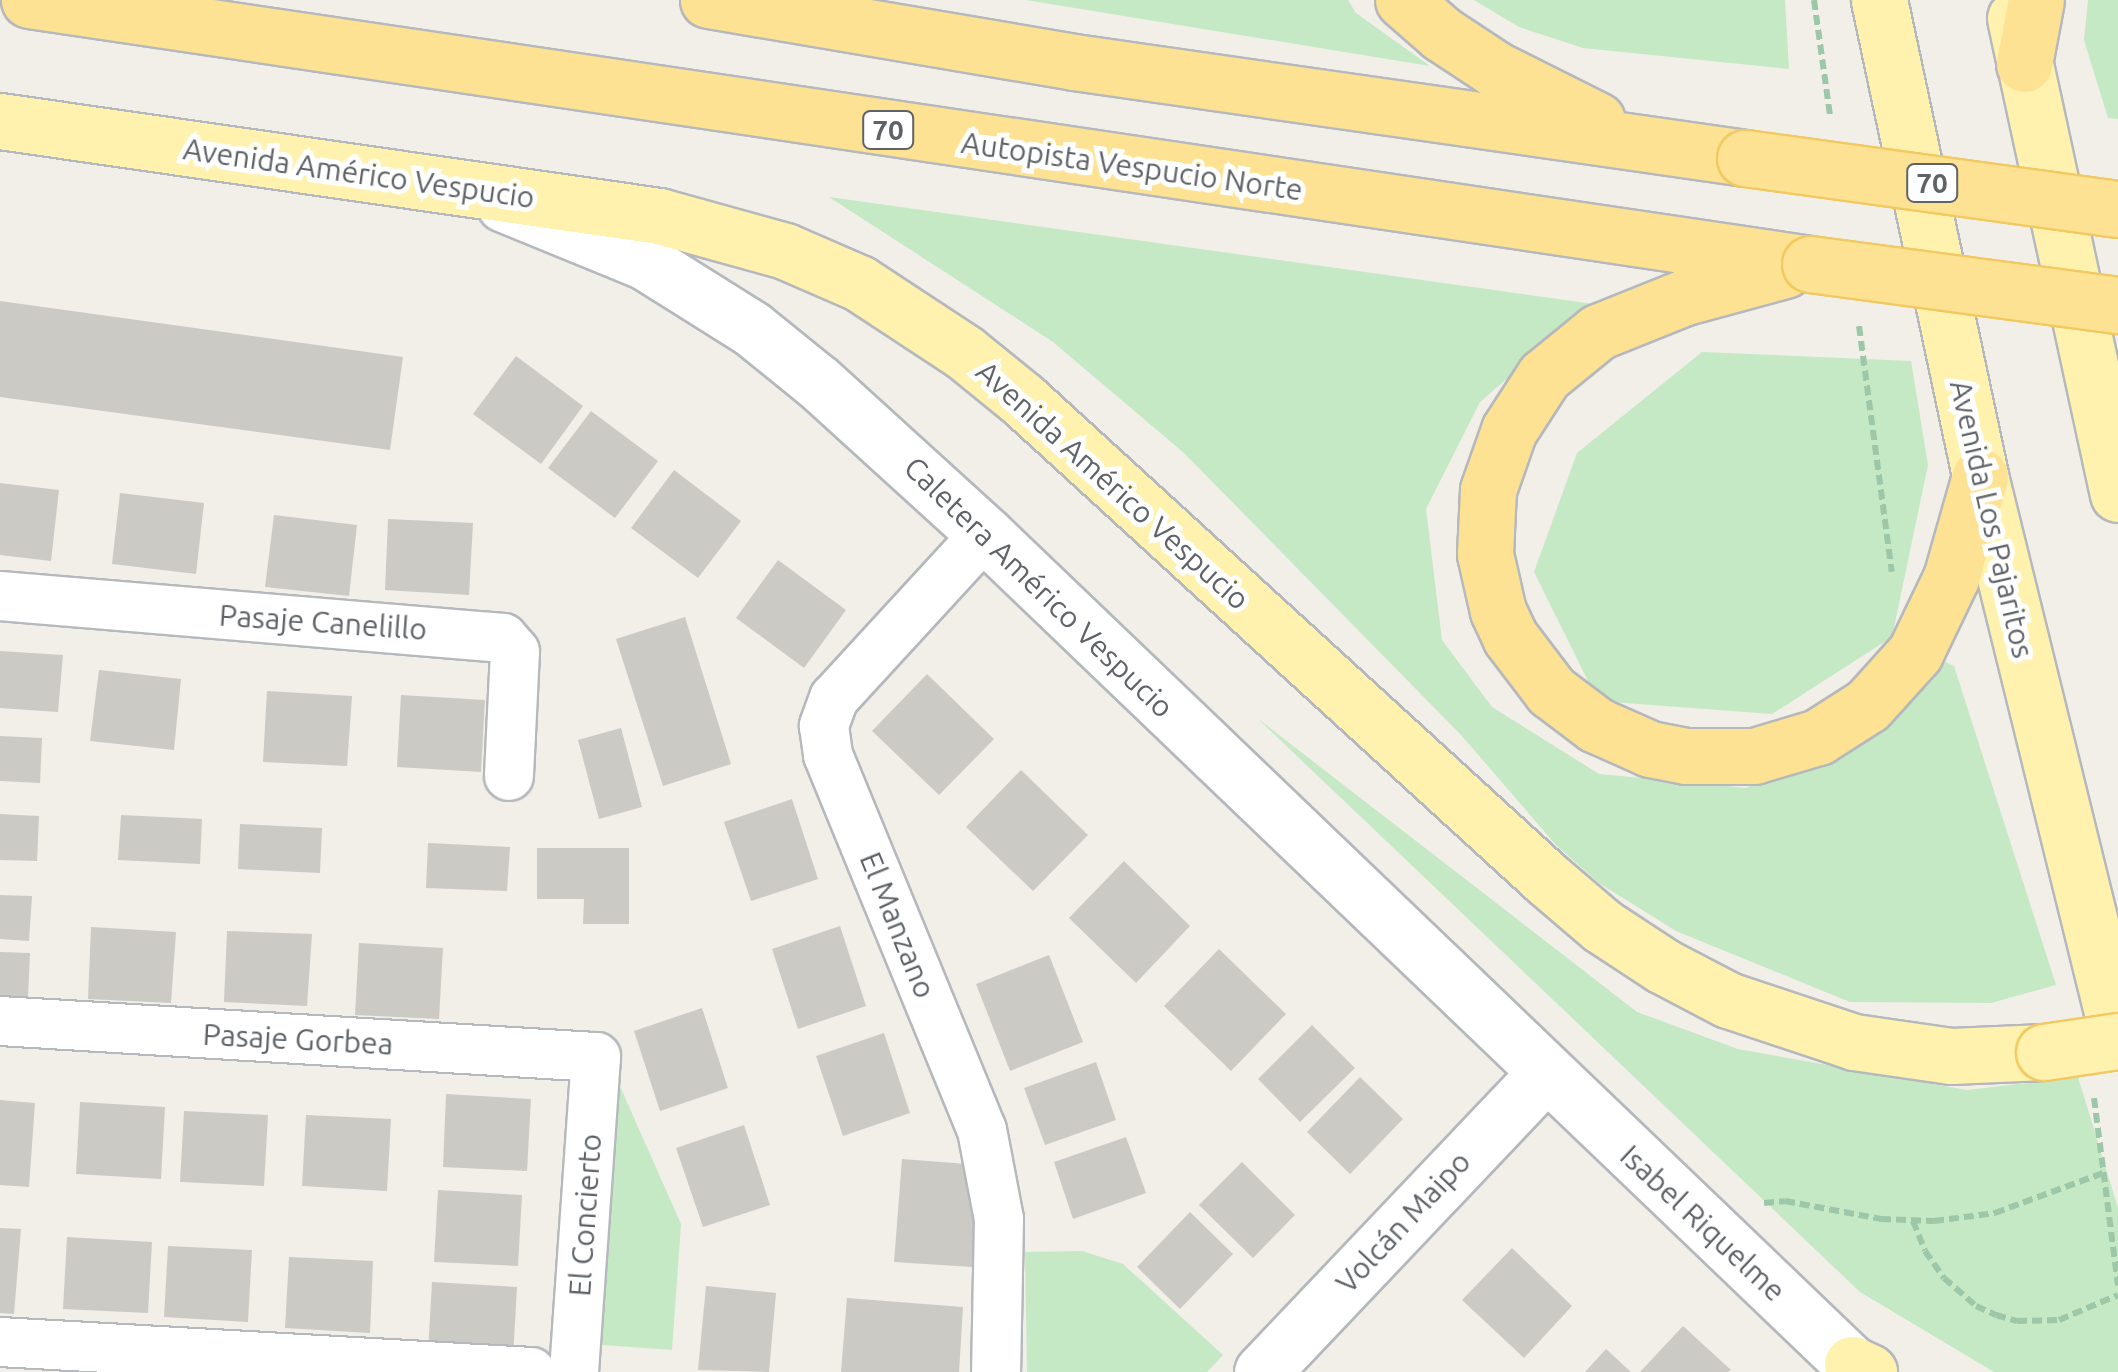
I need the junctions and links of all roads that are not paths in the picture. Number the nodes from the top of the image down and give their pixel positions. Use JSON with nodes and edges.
{"nodes":[{"id":1,"x":28,"y":0,"type":"edge"},
{"id":2,"x":708,"y":0,"type":"edge"},
{"id":3,"x":1403,"y":0,"type":"edge"},
{"id":4,"x":1879,"y":0,"type":"edge"},
{"id":5,"x":2012,"y":0,"type":"edge"},
{"id":6,"x":2036,"y":0,"type":"edge"},
{"id":7,"x":2024,"y":64,"type":"junction"},
{"id":8,"x":0,"y":121,"type":"edge"},
{"id":9,"x":1665,"y":146,"type":"junction"},
{"id":10,"x":469,"y":190,"type":"junction"},
{"id":11,"x":2118,"y":209,"type":"edge"},
{"id":12,"x":1745,"y":268,"type":"junction"},
{"id":13,"x":2118,"y":304,"type":"edge"},
{"id":14,"x":1980,"y":476,"type":"junction"},
{"id":15,"x":2118,"y":494,"type":"edge"},
{"id":16,"x":985,"y":534,"type":"junction"},
{"id":17,"x":0,"y":596,"type":"edge"},
{"id":18,"x":509,"y":776,"type":"dead end"},
{"id":19,"x":0,"y":1021,"type":"edge"},
{"id":20,"x":2118,"y":1038,"type":"edge"},
{"id":21,"x":596,"y":1057,"type":"joint"},
{"id":22,"x":1545,"y":1074,"type":"junction"},
{"id":23,"x":0,"y":1342,"type":"edge"},
{"id":24,"x":1861,"y":1369,"type":"edge"},
{"id":25,"x":531,"y":1372,"type":"edge"},
{"id":26,"x":574,"y":1372,"type":"edge"},
{"id":27,"x":996,"y":1372,"type":"edge"},
{"id":28,"x":1262,"y":1372,"type":"edge"}],
"edges":[{"from":1,"to":12,"type":"highway","name":"Autopista Vespucio Norte","number":"70"},
{"from":2,"to":9,"type":"highway","number":"70"},
{"from":3,"to":9,"type":"highway"},
{"from":4,"to":14,"type":"main road","name":"Avenida Los Pajaritos"},
{"from":5,"to":7,"type":"main road"},
{"from":6,"to":7,"type":"highway"},
{"from":7,"to":15,"type":"main road"},
{"from":8,"to":10,"type":"main road","name":"Avenida Américo Vespucio"},
{"from":9,"to":11,"type":"highway","number":"70","bridge":true},
{"from":10,"to":16,"type":"street","name":"Caletera Américo Vespucio"},
{"from":10,"to":20,"type":"main road","name":"Avenida Américo Vespucio","bridge":true},
{"from":12,"to":13,"type":"highway","name":"Autopista Vespucio Norte","number":"70","bridge":true},
{"from":12,"to":14,"type":"highway"},
{"from":14,"to":20,"type":"main road","name":"Avenida Los Pajaritos"},
{"from":16,"to":22,"type":"street","name":"Caletera Américo Vespucio"},
{"from":16,"to":27,"type":"street","name":"El Manzano"},
{"from":17,"to":18,"type":"street","name":"Pasaje Canelillo"},
{"from":19,"to":21,"type":"street","name":"Pasaje Gorbea"},
{"from":21,"to":26,"type":"street","name":"El Concierto"},
{"from":22,"to":24,"type":"street","name":"Isabel Riquelme"},
{"from":22,"to":28,"type":"street","name":"Volcán Maipo"},
{"from":23,"to":25,"type":"street"}]}
